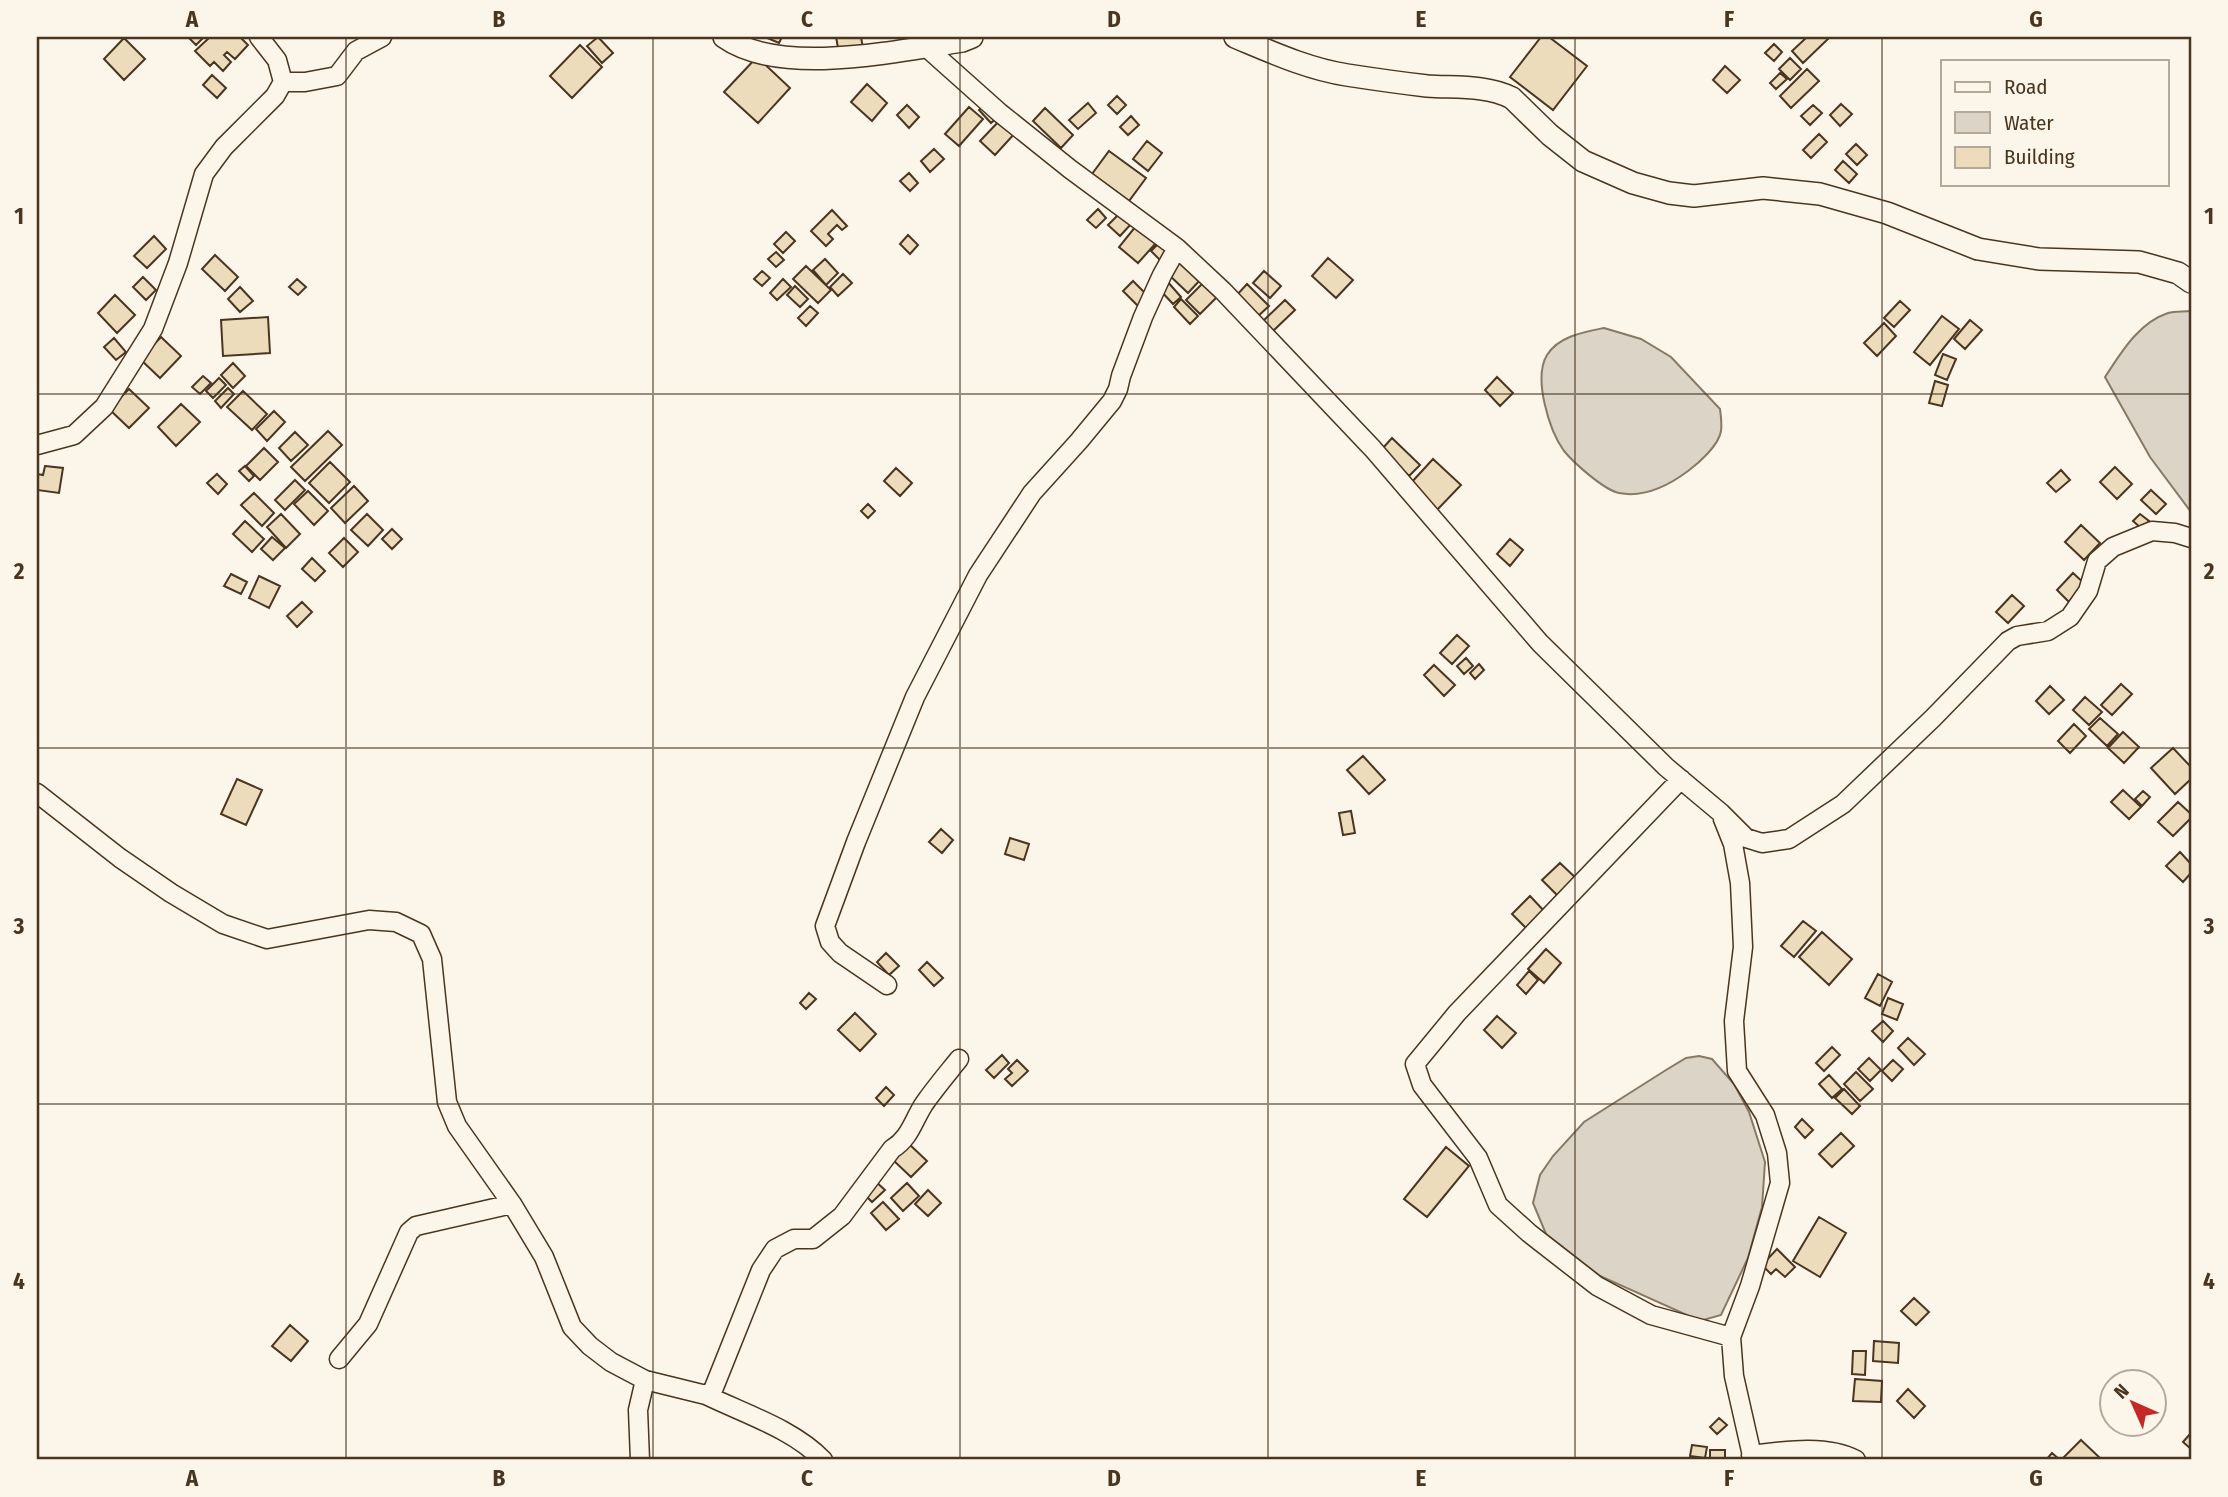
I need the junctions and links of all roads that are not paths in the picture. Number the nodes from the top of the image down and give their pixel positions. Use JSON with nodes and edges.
{"nodes":[{"id":1,"x":259,"y":37,"type":"edge"},
{"id":2,"x":382,"y":37,"type":"edge"},
{"id":3,"x":724,"y":37,"type":"edge"},
{"id":4,"x":972,"y":37,"type":"edge"},
{"id":5,"x":1235,"y":37,"type":"edge"},
{"id":6,"x":926,"y":47,"type":"junction"},
{"id":7,"x":283,"y":82,"type":"junction"},
{"id":8,"x":1177,"y":248,"type":"junction"},
{"id":9,"x":2191,"y":282,"type":"edge"},
{"id":10,"x":37,"y":445,"type":"edge"},
{"id":11,"x":2191,"y":538,"type":"edge"},
{"id":12,"x":1681,"y":779,"type":"junction"},
{"id":13,"x":37,"y":793,"type":"edge"},
{"id":14,"x":1721,"y":813,"type":"junction"},
{"id":15,"x":887,"y":985,"type":"dead end"},
{"id":16,"x":959,"y":1059,"type":"dead end"},
{"id":17,"x":513,"y":1204,"type":"junction"},
{"id":18,"x":1731,"y":1337,"type":"junction"},
{"id":19,"x":339,"y":1359,"type":"dead end"},
{"id":20,"x":645,"y":1380,"type":"junction"},
{"id":21,"x":706,"y":1395,"type":"junction"},
{"id":22,"x":812,"y":1456,"type":"edge"},
{"id":23,"x":1752,"y":1458,"type":"edge"},
{"id":24,"x":640,"y":1460,"type":"edge"},
{"id":25,"x":1856,"y":1460,"type":"edge"}],
"edges":[{"from":1,"to":7,"type":"street"},
{"from":2,"to":7,"type":"street"},
{"from":3,"to":6,"type":"street"},
{"from":4,"to":6,"type":"street"},
{"from":5,"to":9,"type":"street"},
{"from":6,"to":8,"type":"street"},
{"from":7,"to":10,"type":"street"},
{"from":8,"to":12,"type":"street"},
{"from":8,"to":15,"type":"street"},
{"from":11,"to":14,"type":"street"},
{"from":12,"to":14,"type":"street"},
{"from":12,"to":18,"type":"street"},
{"from":13,"to":17,"type":"street"},
{"from":14,"to":18,"type":"street"},
{"from":16,"to":21,"type":"street"},
{"from":17,"to":19,"type":"street"},
{"from":17,"to":20,"type":"street"},
{"from":18,"to":23,"type":"street"},
{"from":20,"to":21,"type":"street"},
{"from":20,"to":24,"type":"street"},
{"from":21,"to":22,"type":"street"},
{"from":23,"to":25,"type":"street"}]}
